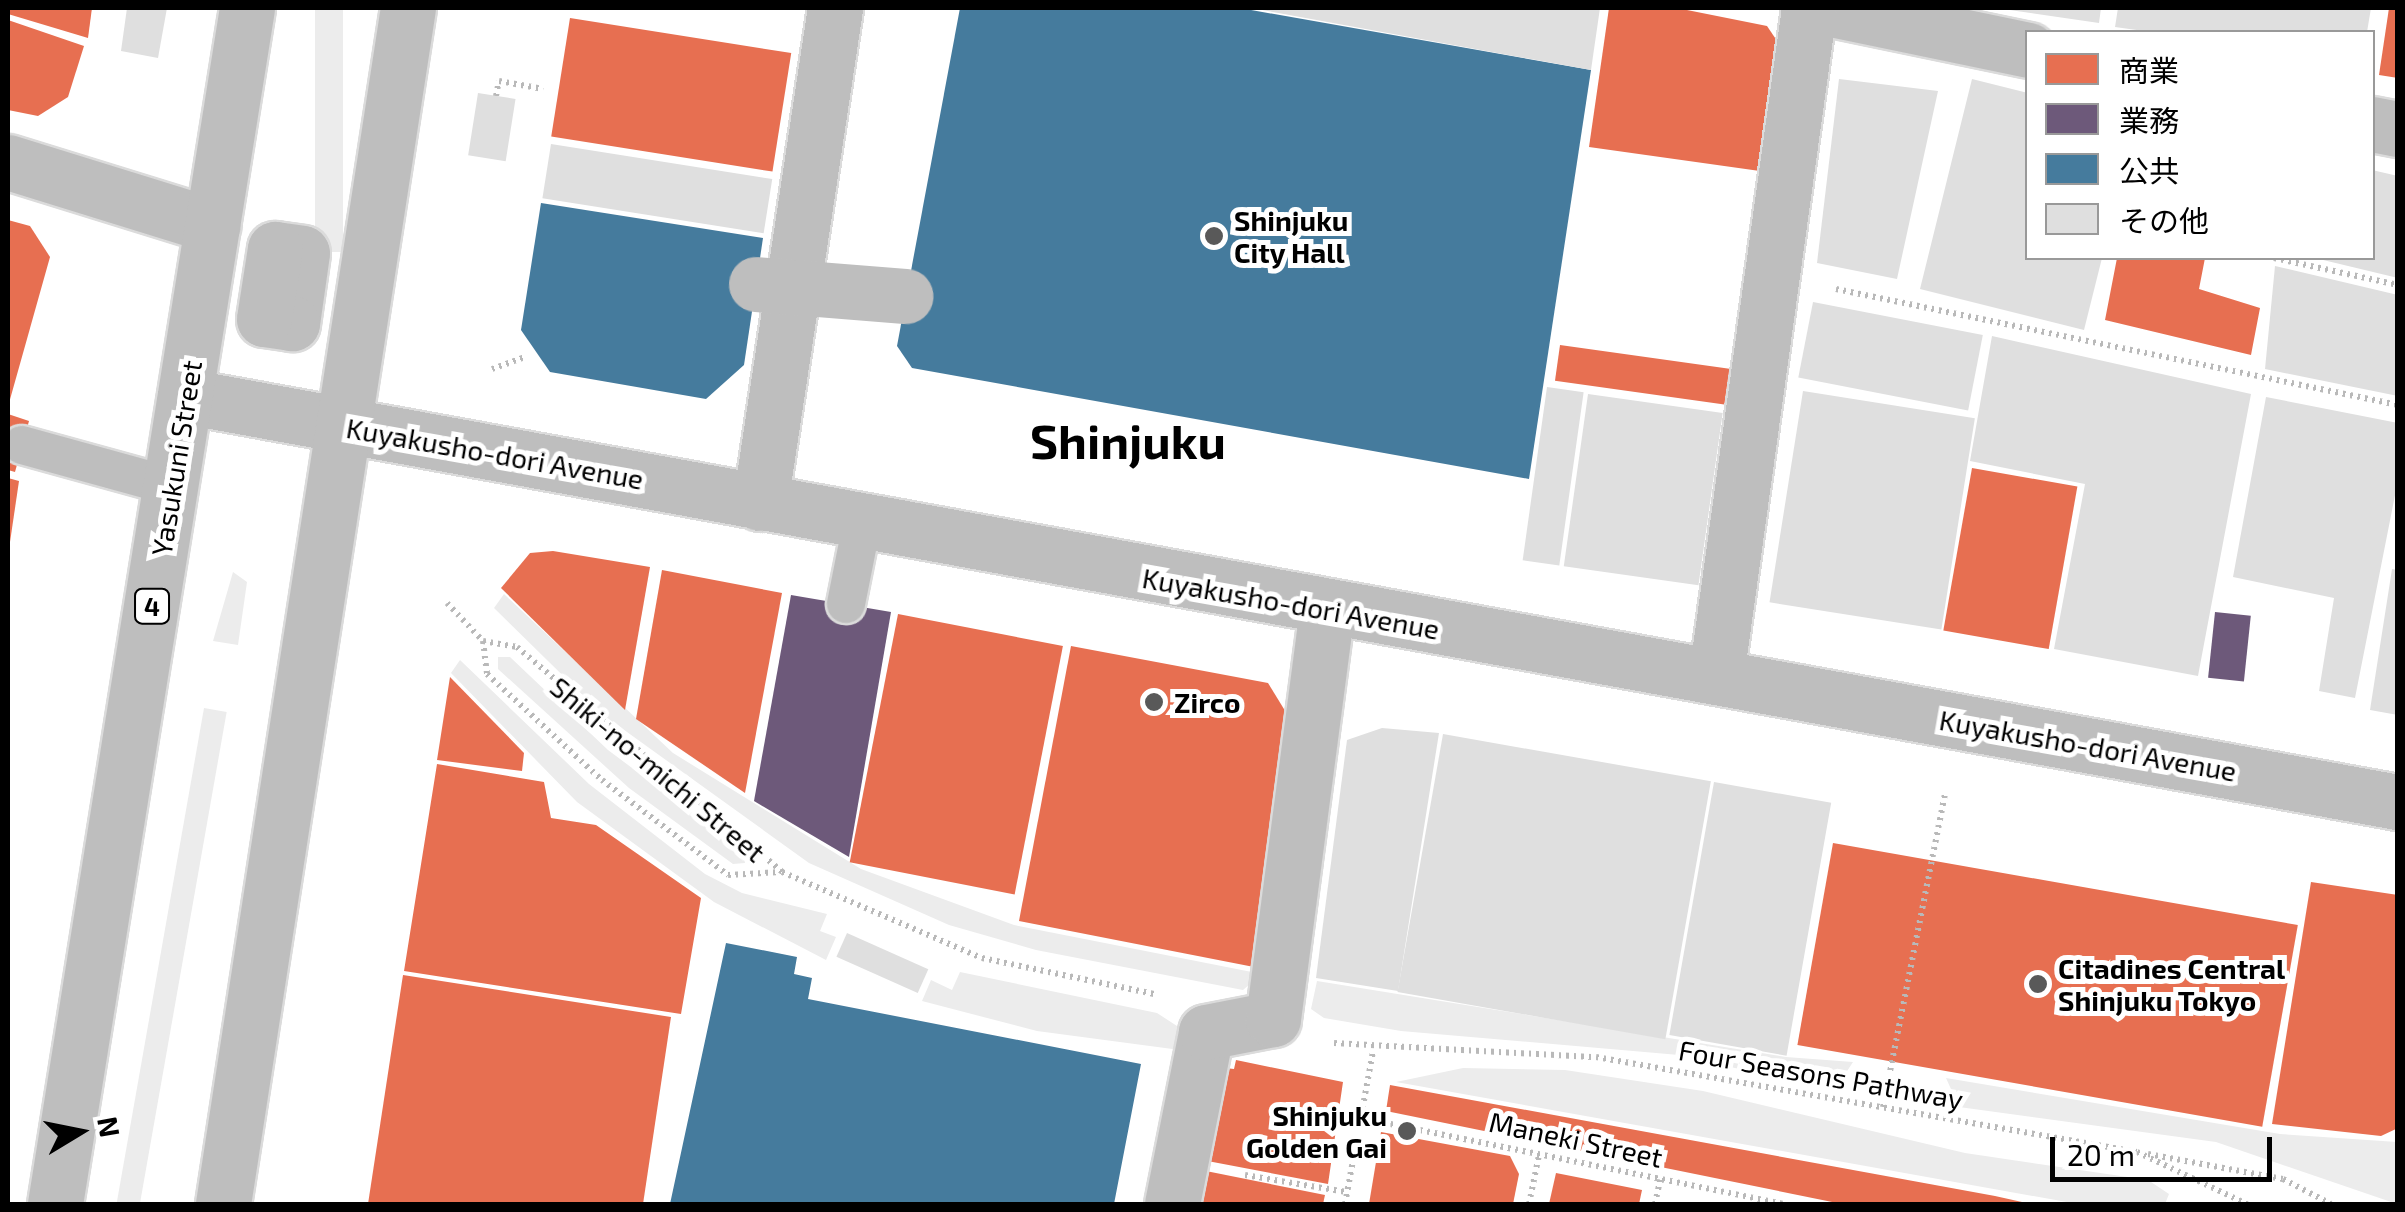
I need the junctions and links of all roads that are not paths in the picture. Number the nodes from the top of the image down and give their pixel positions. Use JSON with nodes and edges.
{"nodes":[{"id":1,"x":247,"y":8,"type":"edge"},
{"id":2,"x":408,"y":8,"type":"edge"},
{"id":3,"x":835,"y":8,"type":"edge"},
{"id":4,"x":1809,"y":8,"type":"edge"},
{"id":5,"x":1826,"y":8,"type":"edge"},
{"id":6,"x":1948,"y":20,"type":"edge"},
{"id":7,"x":2025,"y":49,"type":"edge"},
{"id":8,"x":8,"y":162,"type":"edge"},
{"id":9,"x":212,"y":225,"type":"junction"},
{"id":10,"x":756,"y":284,"type":"dead end"},
{"id":11,"x":906,"y":296,"type":"dead end"},
{"id":12,"x":185,"y":396,"type":"junction"},
{"id":13,"x":342,"y":425,"type":"junction"},
{"id":14,"x":22,"y":444,"type":"dead end"},
{"id":15,"x":171,"y":486,"type":"junction"},
{"id":16,"x":760,"y":503,"type":"junction"},
{"id":17,"x":862,"y":523,"type":"junction"},
{"id":18,"x":846,"y":604,"type":"dead end"},
{"id":19,"x":1327,"y":611,"type":"junction"},
{"id":20,"x":1716,"y":676,"type":"junction"},
{"id":21,"x":2398,"y":802,"type":"edge"},
{"id":22,"x":1176,"y":1184,"type":"edge"},
{"id":23,"x":55,"y":1204,"type":"edge"},
{"id":24,"x":223,"y":1204,"type":"edge"}],
"edges":[{"from":1,"to":9,"type":"street","name":"Yasukuni Street","number":"4"},
{"from":2,"to":13,"type":"street"},
{"from":3,"to":16,"type":"street"},
{"from":4,"to":20,"type":"street"},
{"from":5,"to":6,"type":"street"},
{"from":6,"to":7,"type":"street"},
{"from":8,"to":9,"type":"street"},
{"from":9,"to":12,"type":"street","name":"Yasukuni Street","number":"4"},
{"from":10,"to":11,"type":"street","bridge":true},
{"from":12,"to":13,"type":"street","name":"Kuyakusho-dori Avenue"},
{"from":12,"to":15,"type":"street","name":"Yasukuni Street","number":"4"},
{"from":13,"to":16,"type":"street","name":"Kuyakusho-dori Avenue"},
{"from":13,"to":24,"type":"street"},
{"from":14,"to":15,"type":"lane"},
{"from":15,"to":23,"type":"street","name":"Yasukuni Street","number":"4"},
{"from":16,"to":17,"type":"street","name":"Kuyakusho-dori Avenue"},
{"from":17,"to":18,"type":"lane"},
{"from":17,"to":19,"type":"street","name":"Kuyakusho-dori Avenue"},
{"from":19,"to":20,"type":"street","name":"Kuyakusho-dori Avenue"},
{"from":19,"to":22,"type":"street"},
{"from":20,"to":21,"type":"street","name":"Kuyakusho-dori Avenue"}]}
